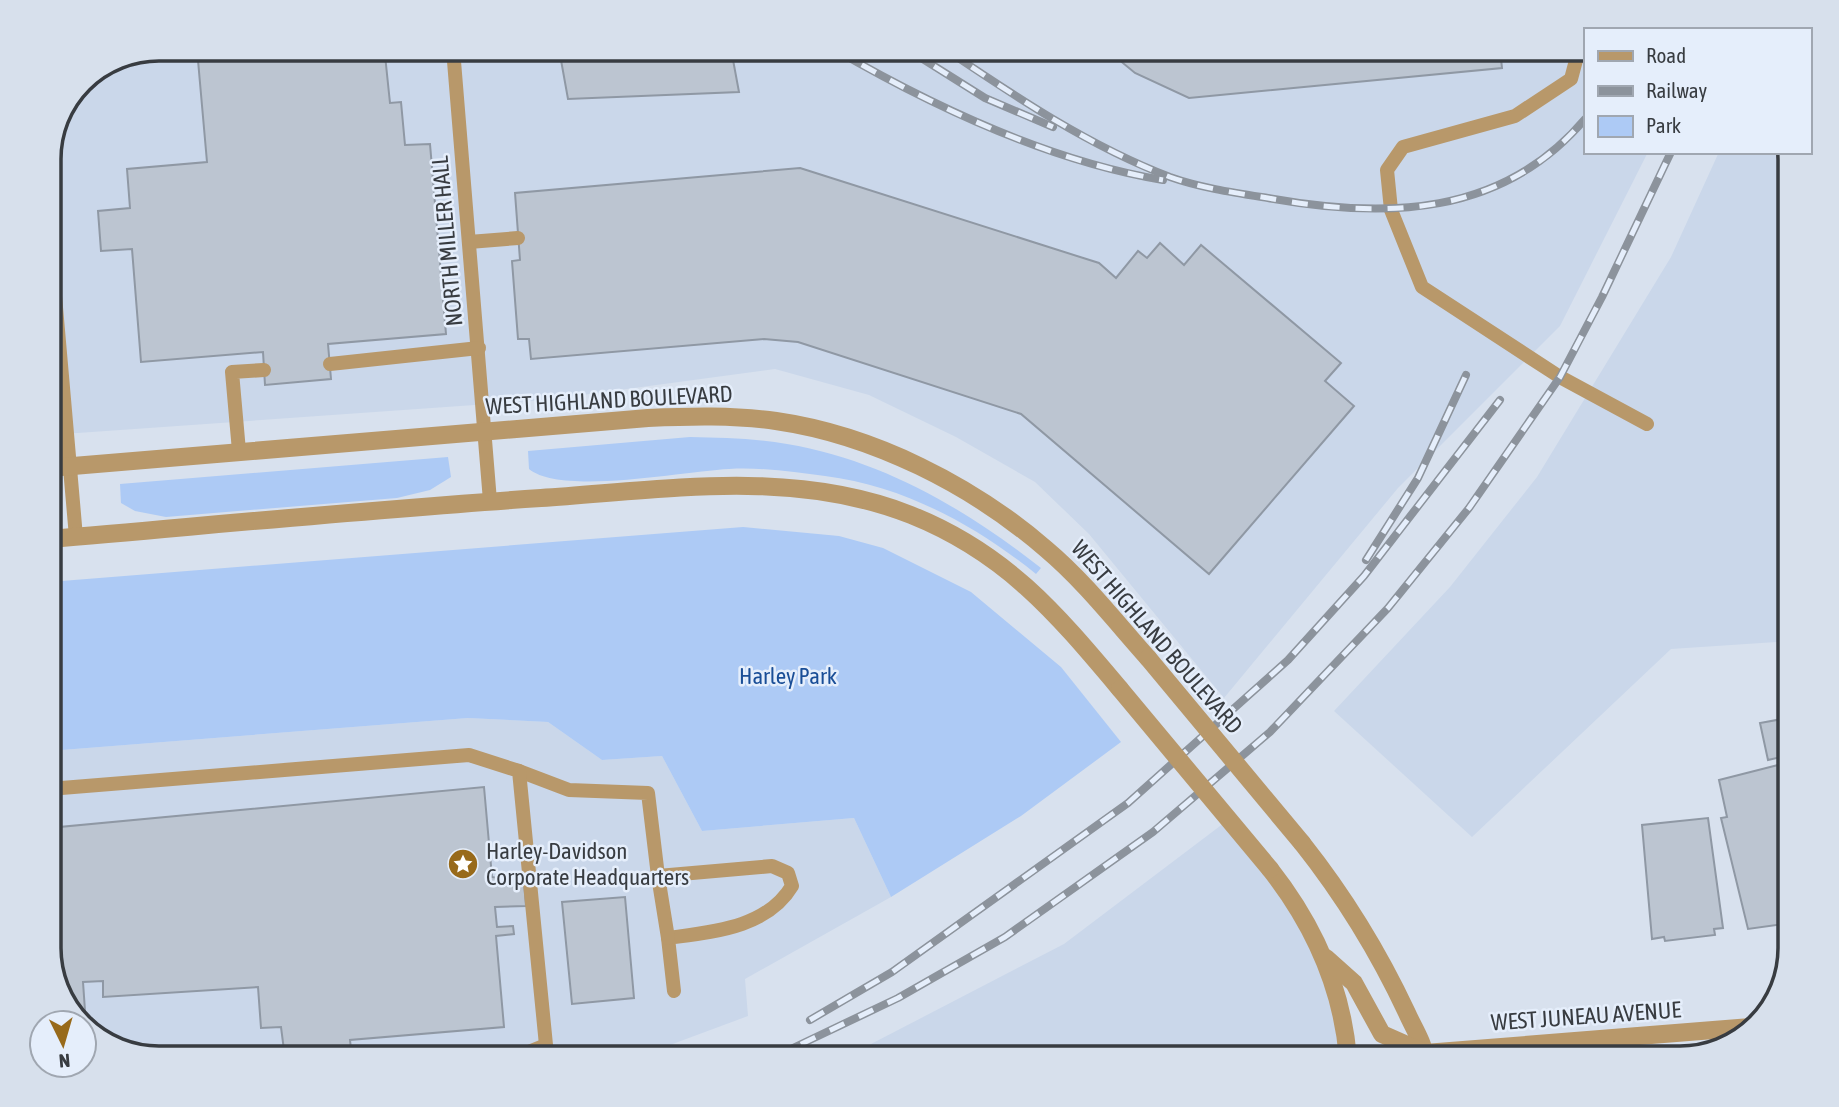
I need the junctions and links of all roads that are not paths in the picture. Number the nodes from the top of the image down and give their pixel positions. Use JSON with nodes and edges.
{"nodes":[{"id":1,"x":454,"y":61,"type":"edge"},
{"id":2,"x":1575,"y":61,"type":"edge"},
{"id":3,"x":519,"y":238,"type":"dead end"},
{"id":4,"x":469,"y":242,"type":"junction"},
{"id":5,"x":479,"y":348,"type":"junction"},
{"id":6,"x":330,"y":364,"type":"dead end"},
{"id":7,"x":61,"y":370,"type":"edge"},
{"id":8,"x":264,"y":370,"type":"dead end"},
{"id":9,"x":1647,"y":424,"type":"dead end"},
{"id":10,"x":486,"y":430,"type":"junction"},
{"id":11,"x":239,"y":452,"type":"junction"},
{"id":12,"x":69,"y":466,"type":"junction"},
{"id":13,"x":61,"y":467,"type":"edge"},
{"id":14,"x":490,"y":501,"type":"junction"},
{"id":15,"x":76,"y":537,"type":"junction"},
{"id":16,"x":61,"y":538,"type":"edge"},
{"id":17,"x":519,"y":771,"type":"junction"},
{"id":18,"x":61,"y":788,"type":"edge"},
{"id":19,"x":659,"y":876,"type":"junction"},
{"id":20,"x":667,"y":938,"type":"junction"},
{"id":21,"x":1326,"y":958,"type":"junction"},
{"id":22,"x":674,"y":991,"type":"dead end"},
{"id":23,"x":1735,"y":1028,"type":"edge"},
{"id":24,"x":544,"y":1046,"type":"edge"},
{"id":25,"x":1346,"y":1046,"type":"edge"},
{"id":26,"x":1403,"y":1046,"type":"edge"},
{"id":27,"x":1417,"y":1046,"type":"edge"},
{"id":28,"x":1535,"y":1046,"type":"edge"}],
"edges":[{"from":1,"to":4,"type":"lane","name":"NORTH MILLER HALL"},
{"from":2,"to":9,"type":"lane"},
{"from":3,"to":4,"type":"lane"},
{"from":4,"to":5,"type":"lane","name":"NORTH MILLER HALL"},
{"from":5,"to":6,"type":"lane"},
{"from":5,"to":10,"type":"lane","name":"NORTH MILLER HALL"},
{"from":7,"to":12,"type":"lane"},
{"from":8,"to":11,"type":"lane"},
{"from":10,"to":11,"type":"street","name":"WEST HIGHLAND BOULEVARD"},
{"from":10,"to":14,"type":"lane","name":"NORTH MILLER HALL"},
{"from":10,"to":27,"type":"street","name":"WEST HIGHLAND BOULEVARD","bridge":true},
{"from":11,"to":12,"type":"street","name":"WEST HIGHLAND BOULEVARD"},
{"from":12,"to":13,"type":"street","name":"WEST HIGHLAND BOULEVARD"},
{"from":12,"to":15,"type":"lane"},
{"from":14,"to":15,"type":"street"},
{"from":14,"to":21,"type":"street","bridge":true},
{"from":15,"to":16,"type":"street"},
{"from":17,"to":18,"type":"lane"},
{"from":17,"to":19,"type":"lane"},
{"from":17,"to":24,"type":"lane"},
{"from":19,"to":20,"type":"lane"},
{"from":19,"to":20,"type":"lane"},
{"from":20,"to":22,"type":"lane"},
{"from":21,"to":25,"type":"street"},
{"from":21,"to":26,"type":"street"},
{"from":23,"to":28,"type":"street","name":"WEST JUNEAU AVENUE"}]}
